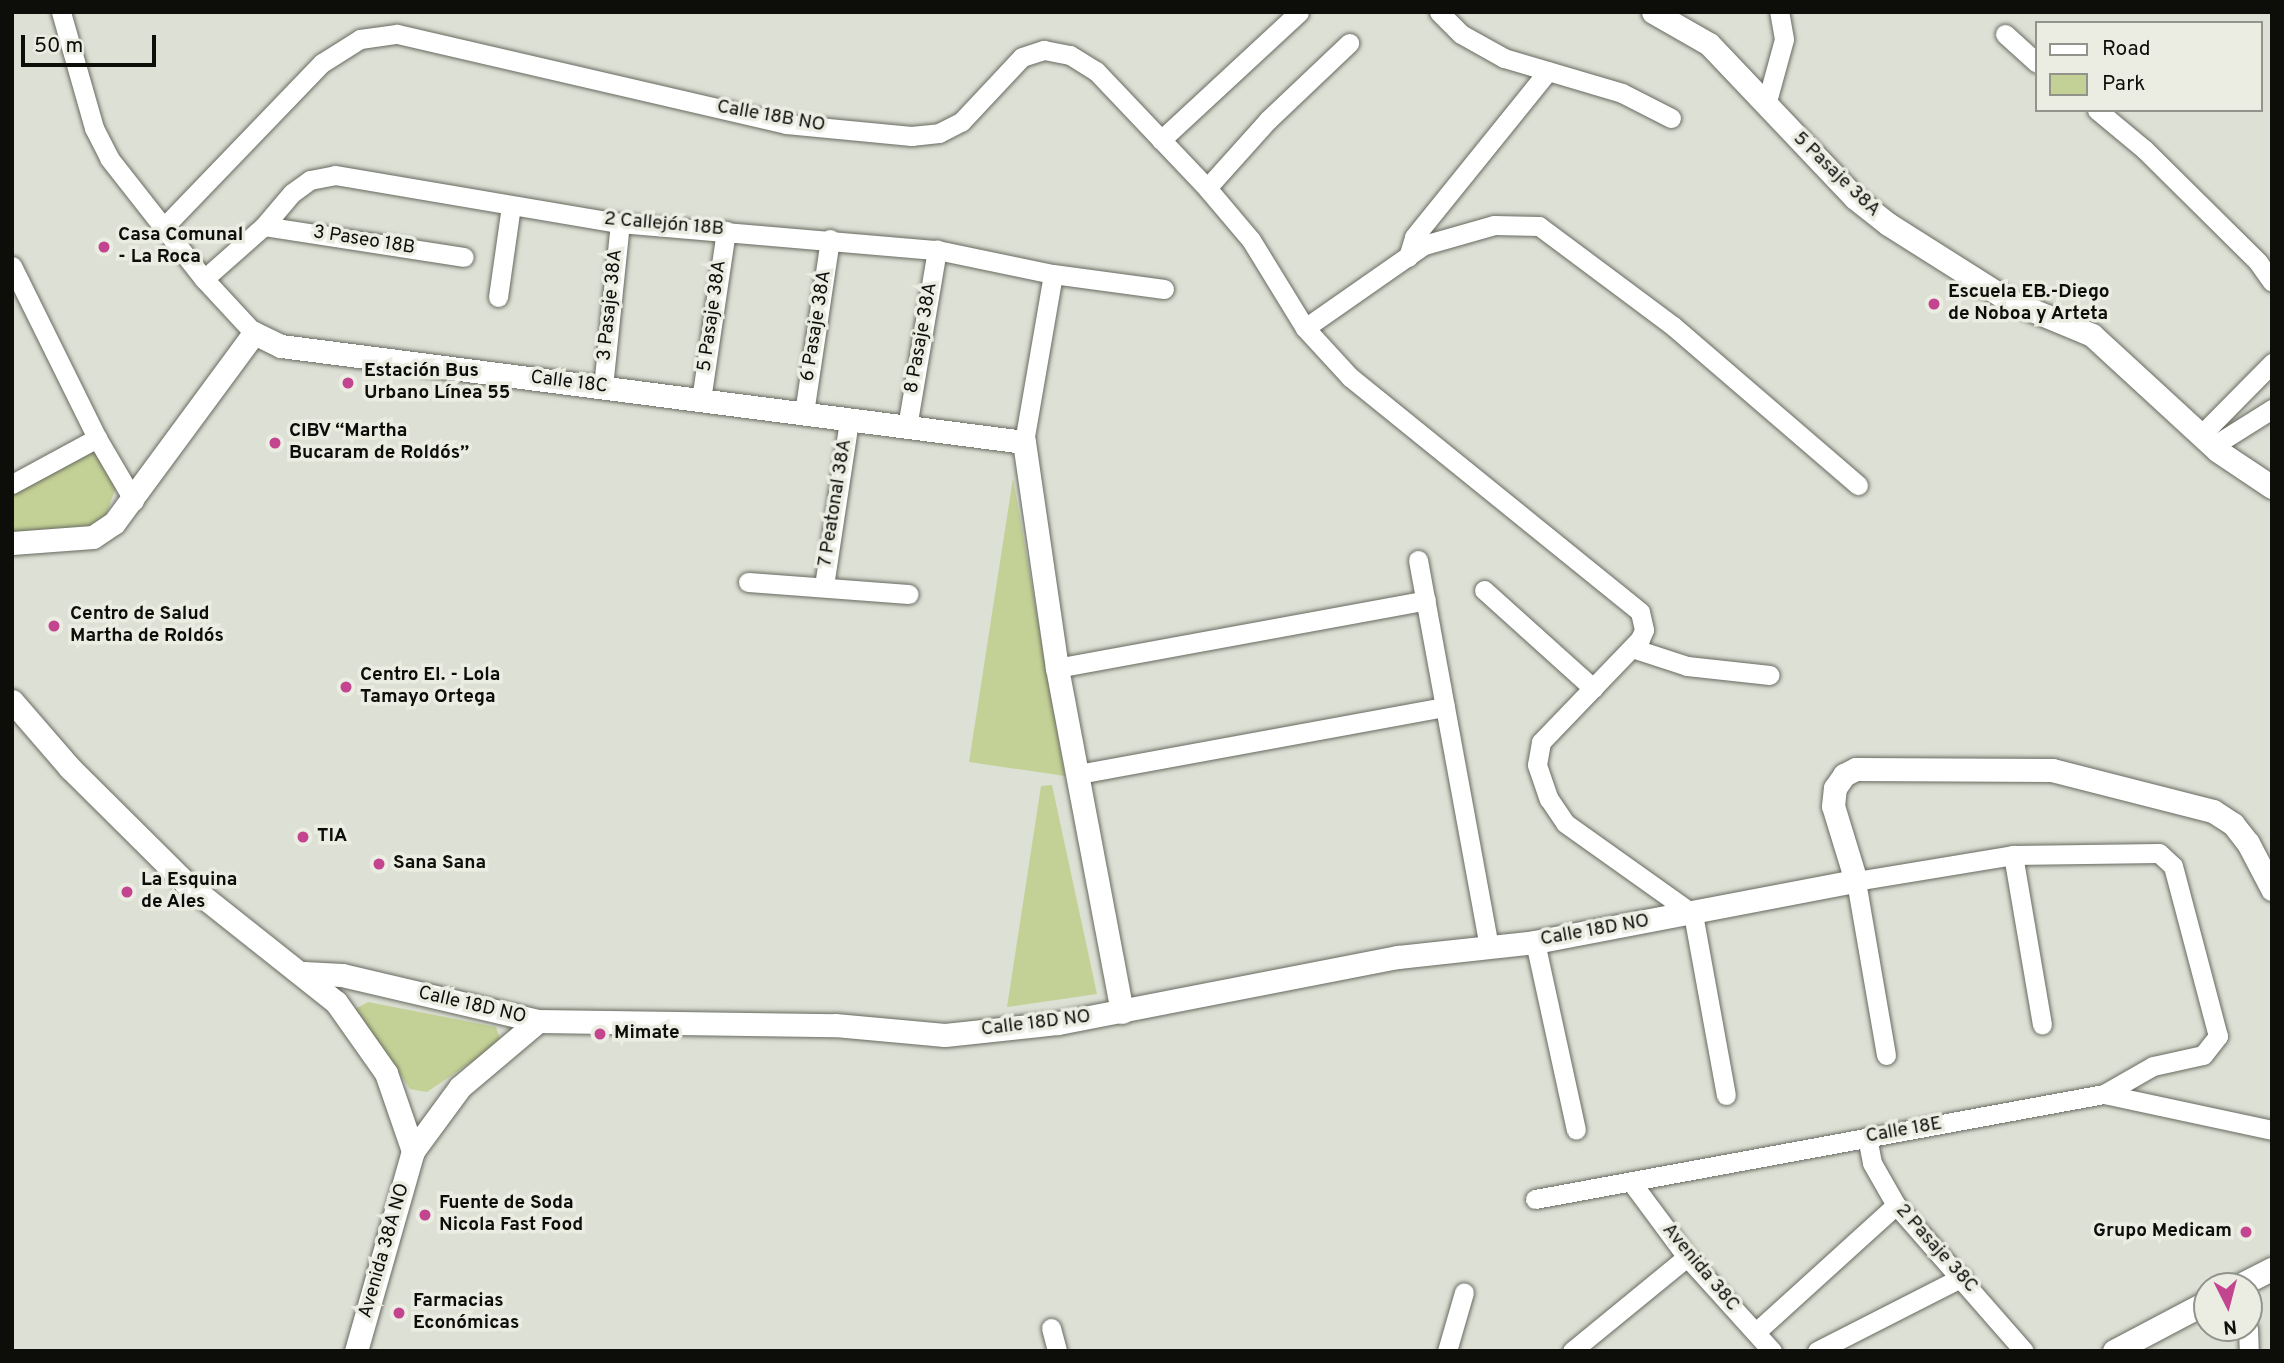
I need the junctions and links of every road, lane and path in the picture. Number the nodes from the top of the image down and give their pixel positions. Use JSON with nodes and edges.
{"nodes":[{"id":1,"x":61,"y":12,"type":"edge"},
{"id":2,"x":1299,"y":12,"type":"edge"},
{"id":3,"x":1439,"y":12,"type":"edge"},
{"id":4,"x":1653,"y":12,"type":"edge"},
{"id":5,"x":1781,"y":13,"type":"edge"},
{"id":6,"x":2005,"y":34,"type":"dead end"},
{"id":7,"x":1349,"y":43,"type":"dead end"},
{"id":8,"x":2036,"y":62,"type":"edge"},
{"id":9,"x":1548,"y":72,"type":"junction"},
{"id":10,"x":1766,"y":105,"type":"junction"},
{"id":11,"x":2098,"y":112,"type":"edge"},
{"id":12,"x":1671,"y":118,"type":"dead end"},
{"id":13,"x":1161,"y":139,"type":"junction"},
{"id":14,"x":1208,"y":187,"type":"junction"},
{"id":15,"x":511,"y":206,"type":"junction"},
{"id":16,"x":620,"y":223,"type":"junction"},
{"id":17,"x":264,"y":226,"type":"junction"},
{"id":18,"x":163,"y":228,"type":"junction"},
{"id":19,"x":726,"y":231,"type":"junction"},
{"id":20,"x":830,"y":239,"type":"junction"},
{"id":21,"x":937,"y":250,"type":"junction"},
{"id":22,"x":464,"y":257,"type":"dead end"},
{"id":23,"x":1408,"y":257,"type":"junction"},
{"id":24,"x":12,"y":266,"type":"edge"},
{"id":25,"x":1053,"y":274,"type":"junction"},
{"id":26,"x":204,"y":279,"type":"junction"},
{"id":27,"x":2272,"y":282,"type":"edge"},
{"id":28,"x":1164,"y":289,"type":"dead end"},
{"id":29,"x":498,"y":298,"type":"dead end"},
{"id":30,"x":1305,"y":328,"type":"junction"},
{"id":31,"x":254,"y":333,"type":"junction"},
{"id":32,"x":2272,"y":363,"type":"edge"},
{"id":33,"x":603,"y":387,"type":"junction"},
{"id":34,"x":701,"y":400,"type":"junction"},
{"id":35,"x":2272,"y":410,"type":"edge"},
{"id":36,"x":804,"y":414,"type":"junction"},
{"id":37,"x":849,"y":419,"type":"junction"},
{"id":38,"x":907,"y":427,"type":"junction"},
{"id":39,"x":97,"y":438,"type":"junction"},
{"id":40,"x":2207,"y":440,"type":"junction"},
{"id":41,"x":1024,"y":442,"type":"junction"},
{"id":42,"x":12,"y":484,"type":"edge"},
{"id":43,"x":1858,"y":485,"type":"dead end"},
{"id":44,"x":2272,"y":487,"type":"edge"},
{"id":45,"x":134,"y":501,"type":"junction"},
{"id":46,"x":12,"y":543,"type":"edge"},
{"id":47,"x":1418,"y":560,"type":"dead end"},
{"id":48,"x":748,"y":582,"type":"dead end"},
{"id":49,"x":824,"y":586,"type":"junction"},
{"id":50,"x":1484,"y":590,"type":"dead end"},
{"id":51,"x":909,"y":594,"type":"dead end"},
{"id":52,"x":1426,"y":600,"type":"junction"},
{"id":53,"x":1632,"y":648,"type":"junction"},
{"id":54,"x":1057,"y":668,"type":"junction"},
{"id":55,"x":1770,"y":674,"type":"dead end"},
{"id":56,"x":1593,"y":688,"type":"junction"},
{"id":57,"x":12,"y":701,"type":"edge"},
{"id":58,"x":1445,"y":707,"type":"junction"},
{"id":59,"x":1079,"y":774,"type":"junction"},
{"id":60,"x":2014,"y":855,"type":"junction"},
{"id":61,"x":1856,"y":881,"type":"junction"},
{"id":62,"x":2272,"y":889,"type":"edge"},
{"id":63,"x":1693,"y":914,"type":"junction"},
{"id":64,"x":1535,"y":942,"type":"junction"},
{"id":65,"x":1489,"y":945,"type":"junction"},
{"id":66,"x":304,"y":973,"type":"junction"},
{"id":67,"x":1122,"y":1012,"type":"junction"},
{"id":68,"x":538,"y":1021,"type":"junction"},
{"id":69,"x":2042,"y":1025,"type":"dead end"},
{"id":70,"x":1886,"y":1055,"type":"dead end"},
{"id":71,"x":1726,"y":1094,"type":"dead end"},
{"id":72,"x":2104,"y":1094,"type":"junction"},
{"id":73,"x":1576,"y":1130,"type":"dead end"},
{"id":74,"x":2272,"y":1130,"type":"edge"},
{"id":75,"x":1867,"y":1138,"type":"junction"},
{"id":76,"x":413,"y":1152,"type":"junction"},
{"id":77,"x":1632,"y":1183,"type":"junction"},
{"id":78,"x":1535,"y":1199,"type":"dead end"},
{"id":79,"x":1896,"y":1205,"type":"junction"},
{"id":80,"x":1687,"y":1257,"type":"junction"},
{"id":81,"x":1962,"y":1277,"type":"junction"},
{"id":82,"x":1464,"y":1292,"type":"dead end"},
{"id":83,"x":2193,"y":1310,"type":"edge"},
{"id":84,"x":1051,"y":1328,"type":"dead end"},
{"id":85,"x":1756,"y":1332,"type":"junction"},
{"id":86,"x":2124,"y":1348,"type":"edge"},
{"id":87,"x":356,"y":1351,"type":"edge"},
{"id":88,"x":1057,"y":1351,"type":"edge"},
{"id":89,"x":1447,"y":1351,"type":"edge"},
{"id":90,"x":1573,"y":1351,"type":"edge"},
{"id":91,"x":1772,"y":1351,"type":"edge"},
{"id":92,"x":1817,"y":1351,"type":"edge"},
{"id":93,"x":2024,"y":1351,"type":"edge"}],
"edges":[{"from":1,"to":18,"type":"street"},
{"from":2,"to":13,"type":"street"},
{"from":3,"to":9,"type":"street"},
{"from":4,"to":10,"type":"street","name":"5 Pasaje 38A"},
{"from":5,"to":10,"type":"street"},
{"from":6,"to":8,"type":"street"},
{"from":7,"to":14,"type":"street"},
{"from":9,"to":12,"type":"street"},
{"from":9,"to":23,"type":"street"},
{"from":10,"to":40,"type":"street","name":"5 Pasaje 38A"},
{"from":11,"to":27,"type":"street"},
{"from":13,"to":14,"type":"street","name":"Calle 18B NO"},
{"from":13,"to":18,"type":"street","name":"Calle 18B NO"},
{"from":14,"to":30,"type":"street","name":"Calle 18B NO"},
{"from":15,"to":16,"type":"street","name":"2 Callejón 18B"},
{"from":15,"to":17,"type":"street","name":"2 Callejón 18B"},
{"from":15,"to":29,"type":"street"},
{"from":16,"to":19,"type":"street","name":"2 Callejón 18B"},
{"from":16,"to":33,"type":"street","name":"3 Pasaje 38A"},
{"from":17,"to":22,"type":"street","name":"3 Paseo 18B"},
{"from":17,"to":26,"type":"street","name":"2 Callejón 18B"},
{"from":18,"to":26,"type":"street","name":"Calle 18C"},
{"from":19,"to":20,"type":"street","name":"2 Callejón 18B"},
{"from":19,"to":34,"type":"street","name":"5 Pasaje 38A"},
{"from":20,"to":21,"type":"street","name":"2 Callejón 18B"},
{"from":20,"to":36,"type":"street","name":"6 Pasaje 38A"},
{"from":21,"to":25,"type":"street","name":"2 Callejón 18B"},
{"from":21,"to":38,"type":"street","name":"8 Pasaje 38A"},
{"from":23,"to":30,"type":"street"},
{"from":23,"to":43,"type":"street"},
{"from":24,"to":39,"type":"street"},
{"from":25,"to":28,"type":"street","name":"2 Callejón 18B"},
{"from":25,"to":41,"type":"street"},
{"from":26,"to":31,"type":"street","name":"Calle 18C"},
{"from":30,"to":53,"type":"street","name":"Calle 18B NO"},
{"from":31,"to":33,"type":"street","name":"Calle 18C"},
{"from":31,"to":45,"type":"street"},
{"from":32,"to":40,"type":"street"},
{"from":33,"to":34,"type":"street","name":"Calle 18C"},
{"from":34,"to":36,"type":"street","name":"Calle 18C"},
{"from":35,"to":40,"type":"street"},
{"from":36,"to":37,"type":"street","name":"Calle 18C"},
{"from":37,"to":38,"type":"street","name":"Calle 18C"},
{"from":37,"to":49,"type":"street","name":"7 Peatonal 38A"},
{"from":38,"to":41,"type":"street","name":"Calle 18C"},
{"from":39,"to":42,"type":"street"},
{"from":39,"to":45,"type":"street"},
{"from":40,"to":44,"type":"street","name":"5 Pasaje 38A"},
{"from":41,"to":54,"type":"street"},
{"from":45,"to":46,"type":"street"},
{"from":47,"to":52,"type":"street"},
{"from":48,"to":49,"type":"street"},
{"from":49,"to":51,"type":"street"},
{"from":50,"to":56,"type":"street"},
{"from":52,"to":54,"type":"street"},
{"from":52,"to":58,"type":"street"},
{"from":53,"to":55,"type":"street"},
{"from":53,"to":56,"type":"street"},
{"from":54,"to":59,"type":"street"},
{"from":56,"to":63,"type":"street"},
{"from":57,"to":66,"type":"street"},
{"from":58,"to":59,"type":"street"},
{"from":58,"to":65,"type":"street"},
{"from":59,"to":67,"type":"street"},
{"from":60,"to":61,"type":"street","name":"Calle 18D NO"},
{"from":60,"to":69,"type":"street"},
{"from":60,"to":72,"type":"street","name":"Calle 18D NO"},
{"from":61,"to":62,"type":"street"},
{"from":61,"to":63,"type":"street","name":"Calle 18D NO"},
{"from":61,"to":70,"type":"street"},
{"from":63,"to":64,"type":"street","name":"Calle 18D NO"},
{"from":63,"to":71,"type":"street"},
{"from":64,"to":65,"type":"street","name":"Calle 18D NO"},
{"from":64,"to":73,"type":"street"},
{"from":65,"to":67,"type":"street","name":"Calle 18D NO"},
{"from":66,"to":68,"type":"street","name":"Calle 18D NO"},
{"from":66,"to":76,"type":"street"},
{"from":67,"to":68,"type":"street","name":"Calle 18D NO"},
{"from":68,"to":76,"type":"street","name":"Avenida 38A NO"},
{"from":72,"to":74,"type":"street","name":"Calle 18E"},
{"from":72,"to":75,"type":"street","name":"Calle 18E"},
{"from":75,"to":77,"type":"street","name":"Calle 18E"},
{"from":75,"to":79,"type":"street","name":"2 Pasaje 38C"},
{"from":76,"to":87,"type":"street","name":"Avenida 38A NO"},
{"from":77,"to":78,"type":"street","name":"Calle 18E"},
{"from":77,"to":80,"type":"street","name":"Avenida 38C"},
{"from":79,"to":81,"type":"street","name":"2 Pasaje 38C"},
{"from":79,"to":85,"type":"street"},
{"from":80,"to":85,"type":"street","name":"Avenida 38C"},
{"from":80,"to":90,"type":"street"},
{"from":81,"to":92,"type":"street"},
{"from":81,"to":93,"type":"street","name":"2 Pasaje 38C"},
{"from":82,"to":89,"type":"street"},
{"from":83,"to":86,"type":"street"},
{"from":84,"to":88,"type":"street"},
{"from":85,"to":91,"type":"street","name":"Avenida 38C"}]}
